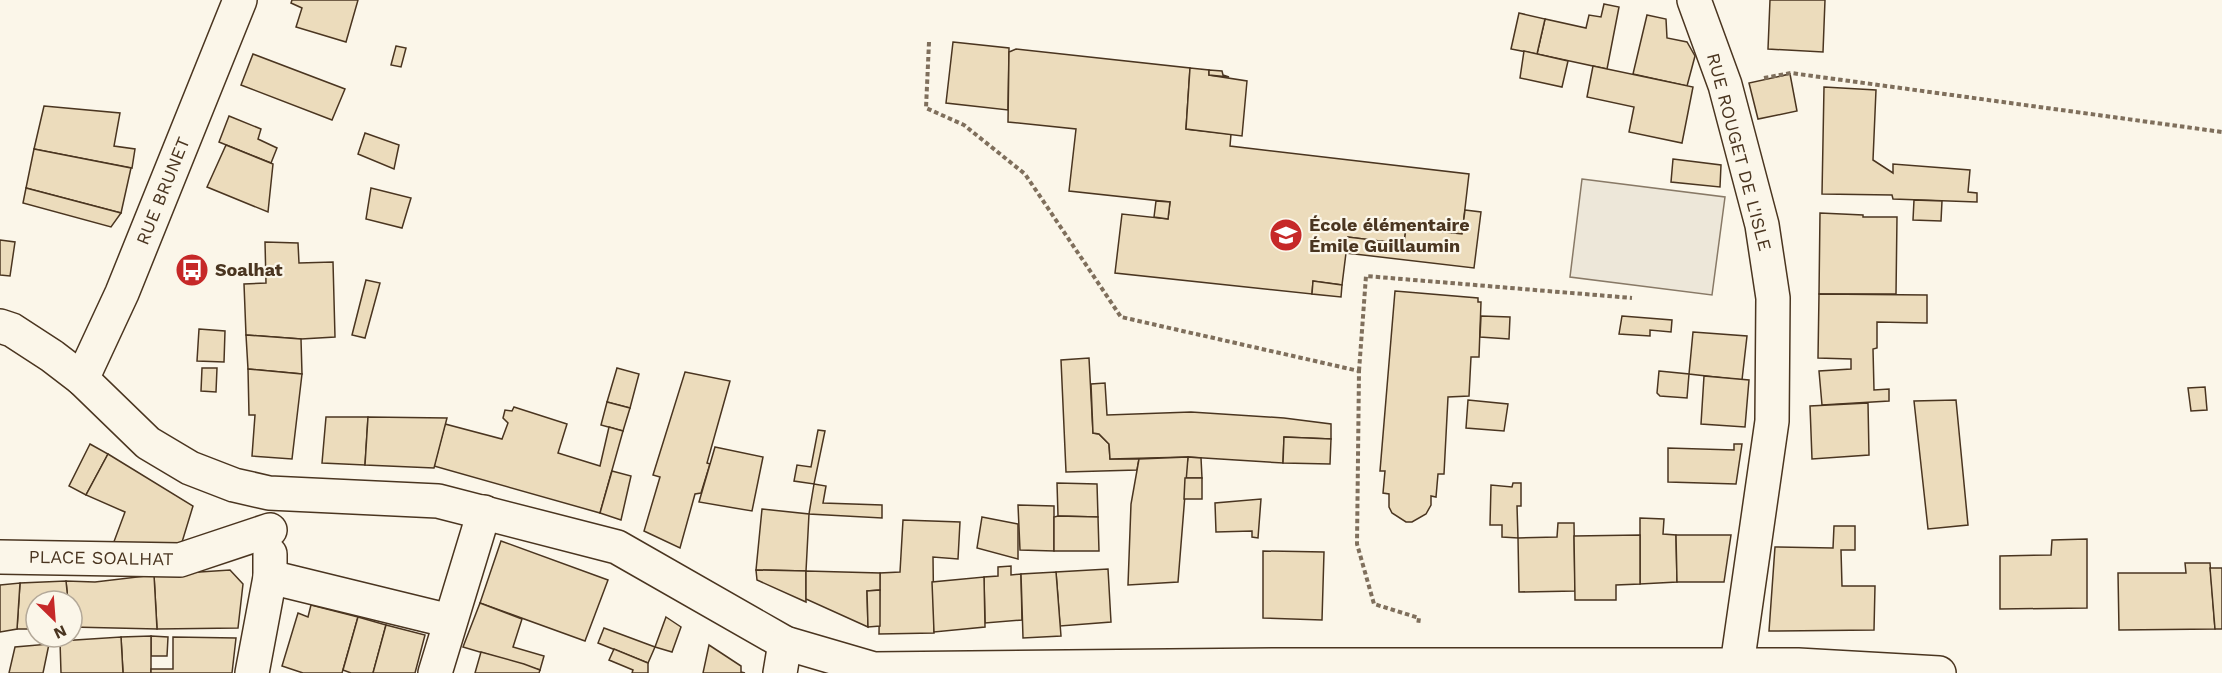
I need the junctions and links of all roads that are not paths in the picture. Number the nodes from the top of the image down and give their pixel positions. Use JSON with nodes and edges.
{"nodes":[{"id":1,"x":240,"y":0,"type":"edge"},
{"id":2,"x":1694,"y":0,"type":"edge"},
{"id":3,"x":0,"y":326,"type":"edge"},
{"id":4,"x":82,"y":379,"type":"junction"},
{"id":5,"x":269,"y":493,"type":"junction"},
{"id":6,"x":484,"y":512,"type":"junction"},
{"id":7,"x":270,"y":530,"type":"junction"},
{"id":8,"x":0,"y":557,"type":"edge"},
{"id":9,"x":270,"y":577,"type":"junction"},
{"id":10,"x":450,"y":621,"type":"junction"},
{"id":11,"x":782,"y":658,"type":"edge"},
{"id":12,"x":1737,"y":665,"type":"junction"},
{"id":13,"x":252,"y":673,"type":"edge"},
{"id":14,"x":435,"y":673,"type":"edge"},
{"id":15,"x":1939,"y":673,"type":"edge"}],
"edges":[{"from":1,"to":4,"type":"street","name":"RUE BRUNET"},
{"from":2,"to":12,"type":"street","name":"RUE ROUGET DE L'ISLE"},
{"from":3,"to":4,"type":"street"},
{"from":4,"to":5,"type":"street"},
{"from":5,"to":6,"type":"street"},
{"from":5,"to":7,"type":"street"},
{"from":6,"to":10,"type":"street"},
{"from":6,"to":11,"type":"street"},
{"from":7,"to":8,"type":"street","name":"PLACE SOALHAT"},
{"from":7,"to":9,"type":"street"},
{"from":9,"to":10,"type":"street"},
{"from":9,"to":13,"type":"street"},
{"from":10,"to":14,"type":"street"},
{"from":11,"to":12,"type":"street"},
{"from":12,"to":15,"type":"street"}]}
